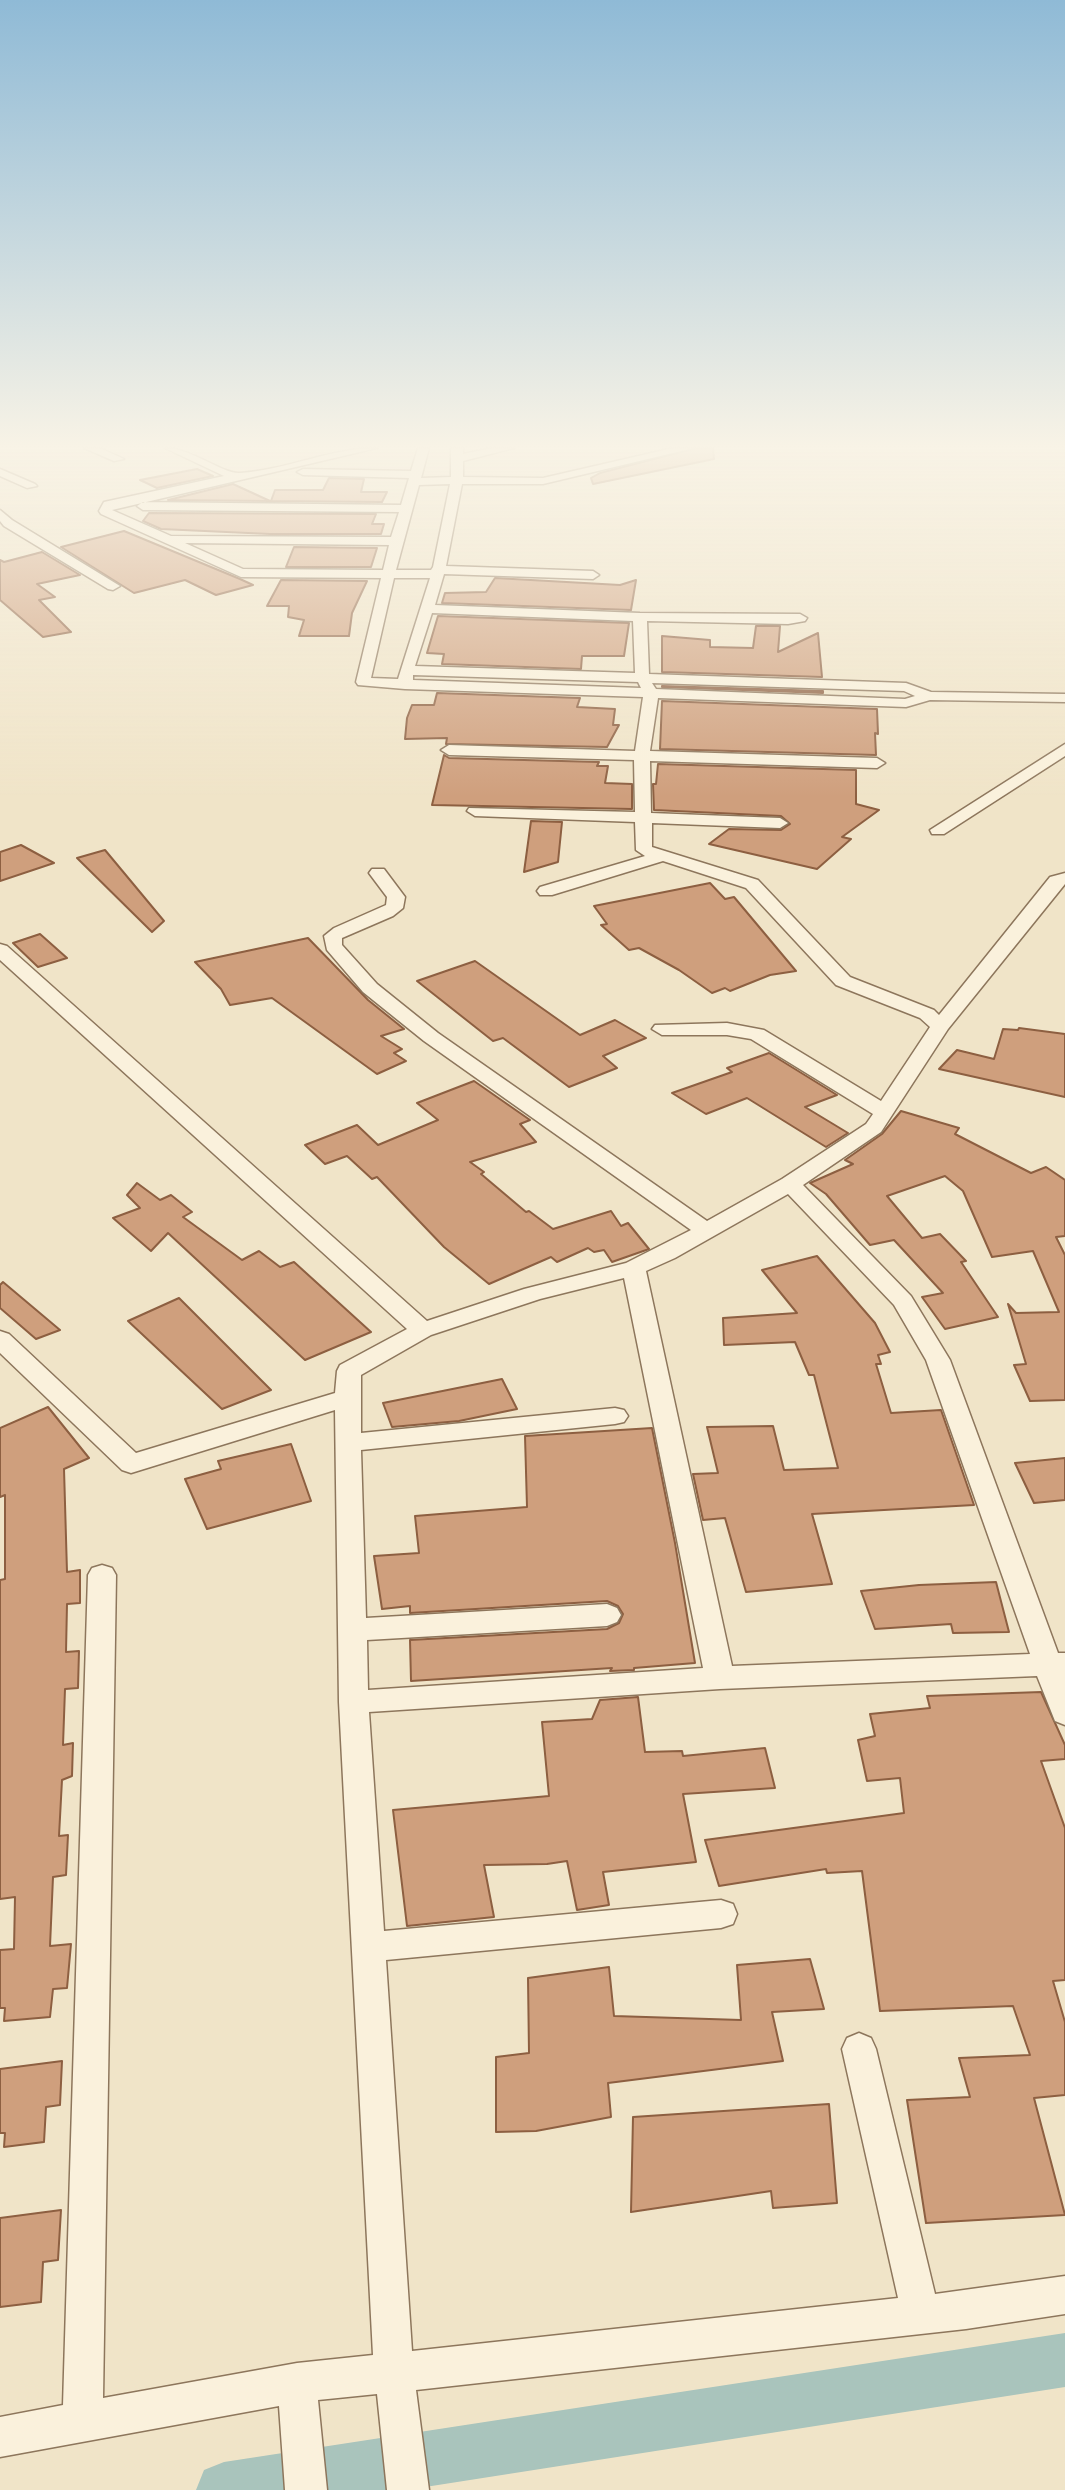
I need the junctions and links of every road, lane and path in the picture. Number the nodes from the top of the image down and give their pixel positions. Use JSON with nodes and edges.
{"nodes":[{"id":1,"x":77,"y":564,"type":"edge"},
{"id":2,"x":221,"y":564,"type":"edge"},
{"id":3,"x":390,"y":564,"type":"edge"},
{"id":4,"x":439,"y":564,"type":"edge"},
{"id":5,"x":437,"y":572,"type":"junction"},
{"id":6,"x":387,"y":575,"type":"junction"},
{"id":7,"x":593,"y":575,"type":"dead end"},
{"id":8,"x":113,"y":586,"type":"dead end"},
{"id":9,"x":427,"y":610,"type":"junction"},
{"id":10,"x":640,"y":617,"type":"junction"},
{"id":11,"x":800,"y":618,"type":"dead end"},
{"id":12,"x":406,"y":670,"type":"junction"},
{"id":13,"x":642,"y":677,"type":"junction"},
{"id":14,"x":405,"y":685,"type":"junction"},
{"id":15,"x":651,"y":694,"type":"junction"},
{"id":16,"x":929,"y":696,"type":"junction"},
{"id":17,"x":1065,"y":698,"type":"edge"},
{"id":18,"x":1065,"y":749,"type":"edge"},
{"id":19,"x":449,"y":750,"type":"dead end"},
{"id":20,"x":642,"y":755,"type":"junction"},
{"id":21,"x":877,"y":764,"type":"dead end"},
{"id":22,"x":475,"y":811,"type":"dead end"},
{"id":23,"x":643,"y":818,"type":"junction"},
{"id":24,"x":780,"y":823,"type":"dead end"},
{"id":25,"x":938,"y":830,"type":"dead end"},
{"id":26,"x":663,"y":856,"type":"junction"},
{"id":27,"x":378,"y":873,"type":"dead end"},
{"id":28,"x":1065,"y":878,"type":"edge"},
{"id":29,"x":546,"y":891,"type":"dead end"},
{"id":30,"x":0,"y":950,"type":"edge"},
{"id":31,"x":940,"y":1026,"type":"junction"},
{"id":32,"x":663,"y":1029,"type":"dead end"},
{"id":33,"x":885,"y":1112,"type":"junction"},
{"id":34,"x":790,"y":1184,"type":"junction"},
{"id":35,"x":706,"y":1231,"type":"junction"},
{"id":36,"x":634,"y":1268,"type":"junction"},
{"id":37,"x":423,"y":1330,"type":"junction"},
{"id":38,"x":0,"y":1339,"type":"edge"},
{"id":39,"x":347,"y":1398,"type":"junction"},
{"id":40,"x":615,"y":1416,"type":"dead end"},
{"id":41,"x":348,"y":1443,"type":"junction"},
{"id":42,"x":102,"y":1575,"type":"dead end"},
{"id":43,"x":607,"y":1615,"type":"dead end"},
{"id":44,"x":352,"y":1630,"type":"junction"},
{"id":45,"x":1057,"y":1664,"type":"edge"},
{"id":46,"x":720,"y":1678,"type":"junction"},
{"id":47,"x":354,"y":1702,"type":"junction"},
{"id":48,"x":1065,"y":1713,"type":"edge"},
{"id":49,"x":721,"y":1914,"type":"dead end"},
{"id":50,"x":369,"y":1947,"type":"junction"},
{"id":51,"x":859,"y":2049,"type":"dead end"},
{"id":52,"x":1065,"y":2295,"type":"edge"},
{"id":53,"x":921,"y":2315,"type":"junction"},
{"id":54,"x":394,"y":2372,"type":"junction"},
{"id":55,"x":297,"y":2383,"type":"junction"},
{"id":56,"x":83,"y":2422,"type":"junction"},
{"id":57,"x":0,"y":2437,"type":"edge"},
{"id":58,"x":306,"y":2490,"type":"edge"},
{"id":59,"x":408,"y":2490,"type":"edge"}],
"edges":[{"from":1,"to":8,"type":"street"},
{"from":2,"to":6,"type":"street"},
{"from":3,"to":6,"type":"street"},
{"from":4,"to":5,"type":"street"},
{"from":5,"to":6,"type":"street"},
{"from":5,"to":7,"type":"street"},
{"from":5,"to":9,"type":"street"},
{"from":6,"to":14,"type":"street"},
{"from":9,"to":10,"type":"street"},
{"from":9,"to":12,"type":"street"},
{"from":10,"to":11,"type":"street"},
{"from":10,"to":13,"type":"street"},
{"from":12,"to":13,"type":"street"},
{"from":12,"to":14,"type":"street"},
{"from":13,"to":15,"type":"street"},
{"from":13,"to":16,"type":"street"},
{"from":14,"to":15,"type":"street"},
{"from":15,"to":16,"type":"street"},
{"from":15,"to":20,"type":"street"},
{"from":16,"to":17,"type":"street"},
{"from":18,"to":25,"type":"street"},
{"from":19,"to":20,"type":"street"},
{"from":20,"to":21,"type":"street"},
{"from":20,"to":23,"type":"street"},
{"from":22,"to":23,"type":"street"},
{"from":23,"to":24,"type":"street"},
{"from":23,"to":26,"type":"street"},
{"from":26,"to":29,"type":"street"},
{"from":26,"to":31,"type":"street"},
{"from":27,"to":35,"type":"street"},
{"from":28,"to":31,"type":"street"},
{"from":30,"to":37,"type":"street"},
{"from":31,"to":33,"type":"street"},
{"from":32,"to":33,"type":"street"},
{"from":33,"to":34,"type":"street"},
{"from":34,"to":35,"type":"street"},
{"from":34,"to":45,"type":"street"},
{"from":35,"to":36,"type":"street"},
{"from":36,"to":37,"type":"street"},
{"from":36,"to":46,"type":"street"},
{"from":37,"to":39,"type":"street"},
{"from":38,"to":39,"type":"street"},
{"from":39,"to":41,"type":"street"},
{"from":40,"to":41,"type":"street"},
{"from":41,"to":44,"type":"street"},
{"from":42,"to":56,"type":"street"},
{"from":43,"to":44,"type":"street"},
{"from":44,"to":47,"type":"street"},
{"from":45,"to":46,"type":"street"},
{"from":45,"to":48,"type":"street"},
{"from":46,"to":47,"type":"street"},
{"from":47,"to":50,"type":"street"},
{"from":49,"to":50,"type":"street"},
{"from":50,"to":54,"type":"street"},
{"from":51,"to":53,"type":"street"},
{"from":52,"to":53,"type":"street"},
{"from":53,"to":54,"type":"street"},
{"from":54,"to":55,"type":"street"},
{"from":54,"to":59,"type":"street"},
{"from":55,"to":56,"type":"street"},
{"from":55,"to":58,"type":"street"},
{"from":56,"to":57,"type":"street"}]}
